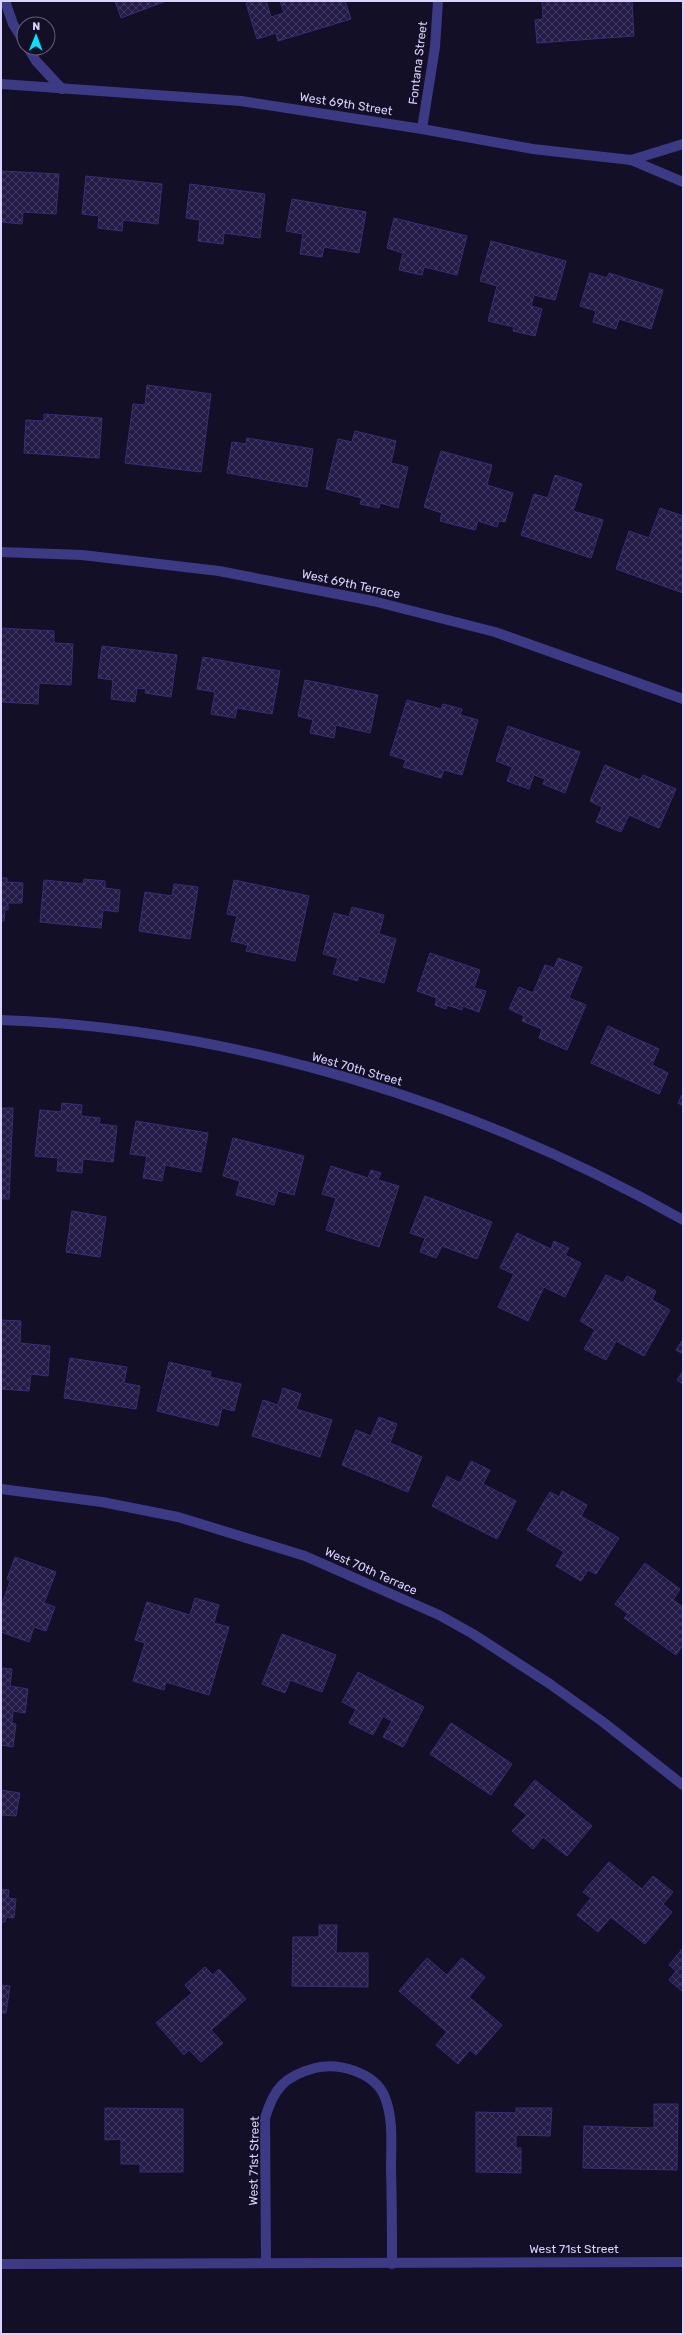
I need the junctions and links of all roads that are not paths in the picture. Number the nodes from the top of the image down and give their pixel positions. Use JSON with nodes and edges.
{"nodes":[{"id":1,"x":5,"y":1,"type":"edge"},
{"id":2,"x":438,"y":1,"type":"edge"},
{"id":3,"x":16,"y":29,"type":"edge"},
{"id":4,"x":33,"y":56,"type":"edge"},
{"id":5,"x":1,"y":84,"type":"edge"},
{"id":6,"x":62,"y":89,"type":"junction"},
{"id":7,"x":422,"y":129,"type":"junction"},
{"id":8,"x":683,"y":144,"type":"edge"},
{"id":9,"x":631,"y":160,"type":"junction"},
{"id":10,"x":683,"y":182,"type":"edge"},
{"id":11,"x":1,"y":552,"type":"edge"},
{"id":12,"x":683,"y":698,"type":"edge"},
{"id":13,"x":1,"y":1020,"type":"edge"},
{"id":14,"x":683,"y":1220,"type":"edge"},
{"id":15,"x":1,"y":1489,"type":"edge"},
{"id":16,"x":683,"y":1785,"type":"edge"},
{"id":17,"x":683,"y":2262,"type":"edge"},
{"id":18,"x":266,"y":2263,"type":"junction"},
{"id":19,"x":1,"y":2264,"type":"edge"},
{"id":20,"x":392,"y":2264,"type":"junction"}],
"edges":[{"from":1,"to":3,"type":"street"},
{"from":2,"to":7,"type":"street","name":"Fontana Street"},
{"from":4,"to":6,"type":"street"},
{"from":5,"to":6,"type":"street","name":"West 69th Street"},
{"from":6,"to":7,"type":"street","name":"West 69th Street"},
{"from":7,"to":9,"type":"street","name":"West 69th Street"},
{"from":8,"to":9,"type":"street","name":"West 69th Street"},
{"from":9,"to":10,"type":"street"},
{"from":11,"to":12,"type":"street","name":"West 69th Terrace"},
{"from":13,"to":14,"type":"street","name":"West 70th Street"},
{"from":15,"to":16,"type":"street","name":"West 70th Terrace"},
{"from":17,"to":20,"type":"street","name":"West 71st Street"},
{"from":18,"to":19,"type":"street","name":"West 71st Street"},
{"from":18,"to":20,"type":"street","name":"West 71st Street"},
{"from":18,"to":20,"type":"street","name":"West 71st Street"}]}
